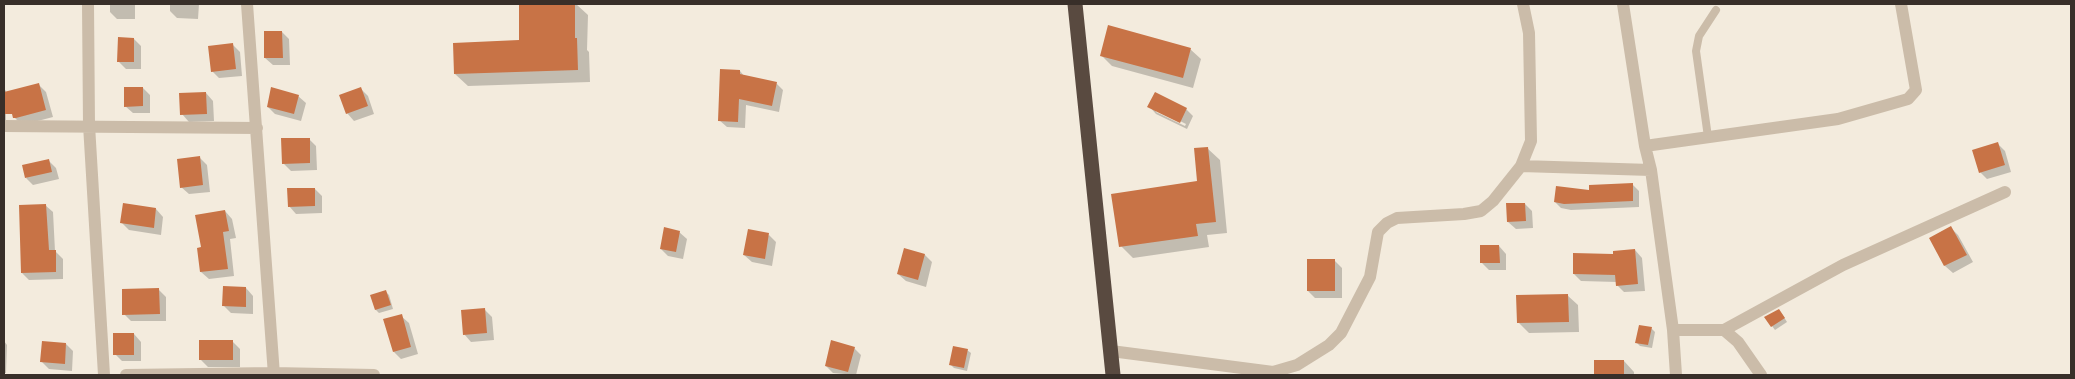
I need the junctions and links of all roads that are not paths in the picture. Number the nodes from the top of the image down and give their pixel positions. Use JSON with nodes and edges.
{"nodes":[{"id":1,"x":88,"y":4,"type":"edge"},
{"id":2,"x":247,"y":4,"type":"edge"},
{"id":3,"x":1075,"y":4,"type":"edge"},
{"id":4,"x":1523,"y":4,"type":"edge"},
{"id":5,"x":1623,"y":4,"type":"edge"},
{"id":6,"x":1901,"y":4,"type":"edge"},
{"id":7,"x":1716,"y":10,"type":"dead end"},
{"id":8,"x":89,"y":125,"type":"junction"},
{"id":9,"x":4,"y":126,"type":"edge"},
{"id":10,"x":257,"y":128,"type":"junction"},
{"id":11,"x":1708,"y":137,"type":"junction"},
{"id":12,"x":1645,"y":146,"type":"junction"},
{"id":13,"x":1521,"y":166,"type":"junction"},
{"id":14,"x":1652,"y":170,"type":"junction"},
{"id":15,"x":2005,"y":192,"type":"dead end"},
{"id":16,"x":1673,"y":330,"type":"junction"},
{"id":17,"x":1724,"y":330,"type":"junction"},
{"id":18,"x":1111,"y":351,"type":"junction"},
{"id":19,"x":274,"y":374,"type":"edge"},
{"id":20,"x":104,"y":375,"type":"edge"},
{"id":21,"x":126,"y":375,"type":"edge"},
{"id":22,"x":374,"y":375,"type":"edge"},
{"id":23,"x":1113,"y":375,"type":"edge"},
{"id":24,"x":1676,"y":375,"type":"edge"},
{"id":25,"x":1761,"y":375,"type":"edge"}],
"edges":[{"from":1,"to":8,"type":"street"},
{"from":2,"to":10,"type":"street"},
{"from":3,"to":18,"type":"highway"},
{"from":4,"to":13,"type":"street"},
{"from":5,"to":12,"type":"street"},
{"from":6,"to":11,"type":"street"},
{"from":7,"to":11,"type":"lane"},
{"from":8,"to":9,"type":"street"},
{"from":8,"to":10,"type":"street"},
{"from":8,"to":20,"type":"street"},
{"from":10,"to":19,"type":"street"},
{"from":11,"to":12,"type":"street"},
{"from":12,"to":14,"type":"street"},
{"from":13,"to":14,"type":"street"},
{"from":13,"to":18,"type":"street"},
{"from":14,"to":16,"type":"street"},
{"from":15,"to":17,"type":"street"},
{"from":16,"to":17,"type":"street"},
{"from":16,"to":24,"type":"street"},
{"from":17,"to":25,"type":"street"},
{"from":18,"to":23,"type":"highway"},
{"from":19,"to":21,"type":"street"},
{"from":19,"to":22,"type":"street"}]}
